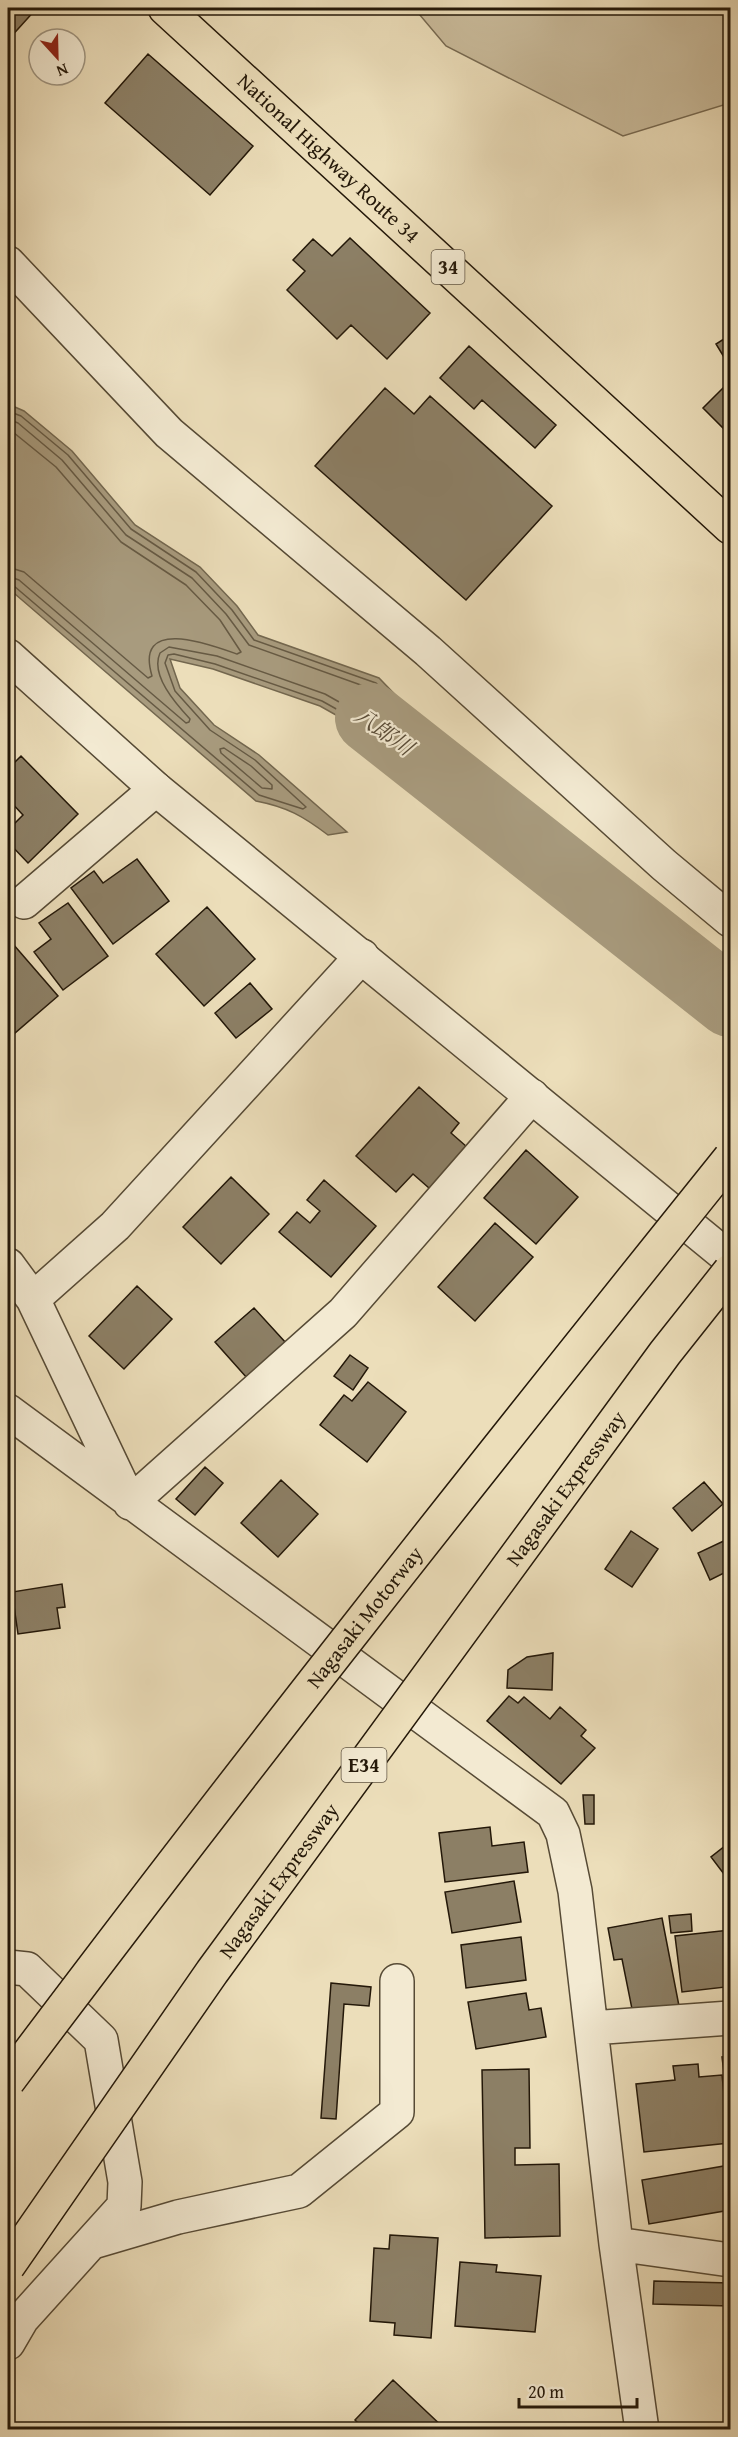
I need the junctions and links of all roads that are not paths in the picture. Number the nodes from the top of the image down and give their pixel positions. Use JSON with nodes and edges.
{"nodes":[{"id":1,"x":165,"y":8,"type":"edge"},
{"id":2,"x":8,"y":263,"type":"edge"},
{"id":3,"x":730,"y":527,"type":"edge"},
{"id":4,"x":8,"y":656,"type":"edge"},
{"id":5,"x":156,"y":789,"type":"junction"},
{"id":6,"x":13,"y":902,"type":"edge"},
{"id":7,"x":730,"y":920,"type":"edge"},
{"id":8,"x":362,"y":956,"type":"junction"},
{"id":9,"x":532,"y":1096,"type":"junction"},
{"id":10,"x":730,"y":1158,"type":"edge"},
{"id":11,"x":730,"y":1259,"type":"edge"},
{"id":12,"x":8,"y":1264,"type":"edge"},
{"id":13,"x":730,"y":1271,"type":"edge"},
{"id":14,"x":33,"y":1299,"type":"junction"},
{"id":15,"x":8,"y":1411,"type":"edge"},
{"id":16,"x":130,"y":1503,"type":"junction"},
{"id":17,"x":8,"y":1967,"type":"edge"},
{"id":18,"x":397,"y":1981,"type":"dead end"},
{"id":19,"x":730,"y":2018,"type":"edge"},
{"id":20,"x":591,"y":2028,"type":"junction"},
{"id":21,"x":8,"y":2081,"type":"edge"},
{"id":22,"x":93,"y":2241,"type":"junction"},
{"id":23,"x":616,"y":2244,"type":"junction"},
{"id":24,"x":730,"y":2260,"type":"edge"},
{"id":25,"x":8,"y":2266,"type":"edge"},
{"id":26,"x":8,"y":2343,"type":"edge"},
{"id":27,"x":642,"y":2430,"type":"edge"}],
"edges":[{"from":1,"to":3,"type":"highway","name":"National Highway Route 34","number":"34"},
{"from":2,"to":7,"type":"street"},
{"from":4,"to":5,"type":"street"},
{"from":5,"to":6,"type":"street"},
{"from":5,"to":8,"type":"street"},
{"from":8,"to":9,"type":"street"},
{"from":8,"to":14,"type":"street"},
{"from":9,"to":11,"type":"street"},
{"from":9,"to":16,"type":"street"},
{"from":10,"to":21,"type":"highway","name":"Nagasaki Motorway","bridge":true},
{"from":12,"to":14,"type":"street"},
{"from":13,"to":25,"type":"highway","name":"Nagasaki Expressway","number":"E34","bridge":true},
{"from":14,"to":16,"type":"street"},
{"from":15,"to":16,"type":"street"},
{"from":16,"to":20,"type":"street"},
{"from":17,"to":22,"type":"street"},
{"from":18,"to":22,"type":"street"},
{"from":19,"to":20,"type":"street"},
{"from":20,"to":23,"type":"street"},
{"from":22,"to":26,"type":"street"},
{"from":23,"to":24,"type":"street"},
{"from":23,"to":27,"type":"street"}]}
